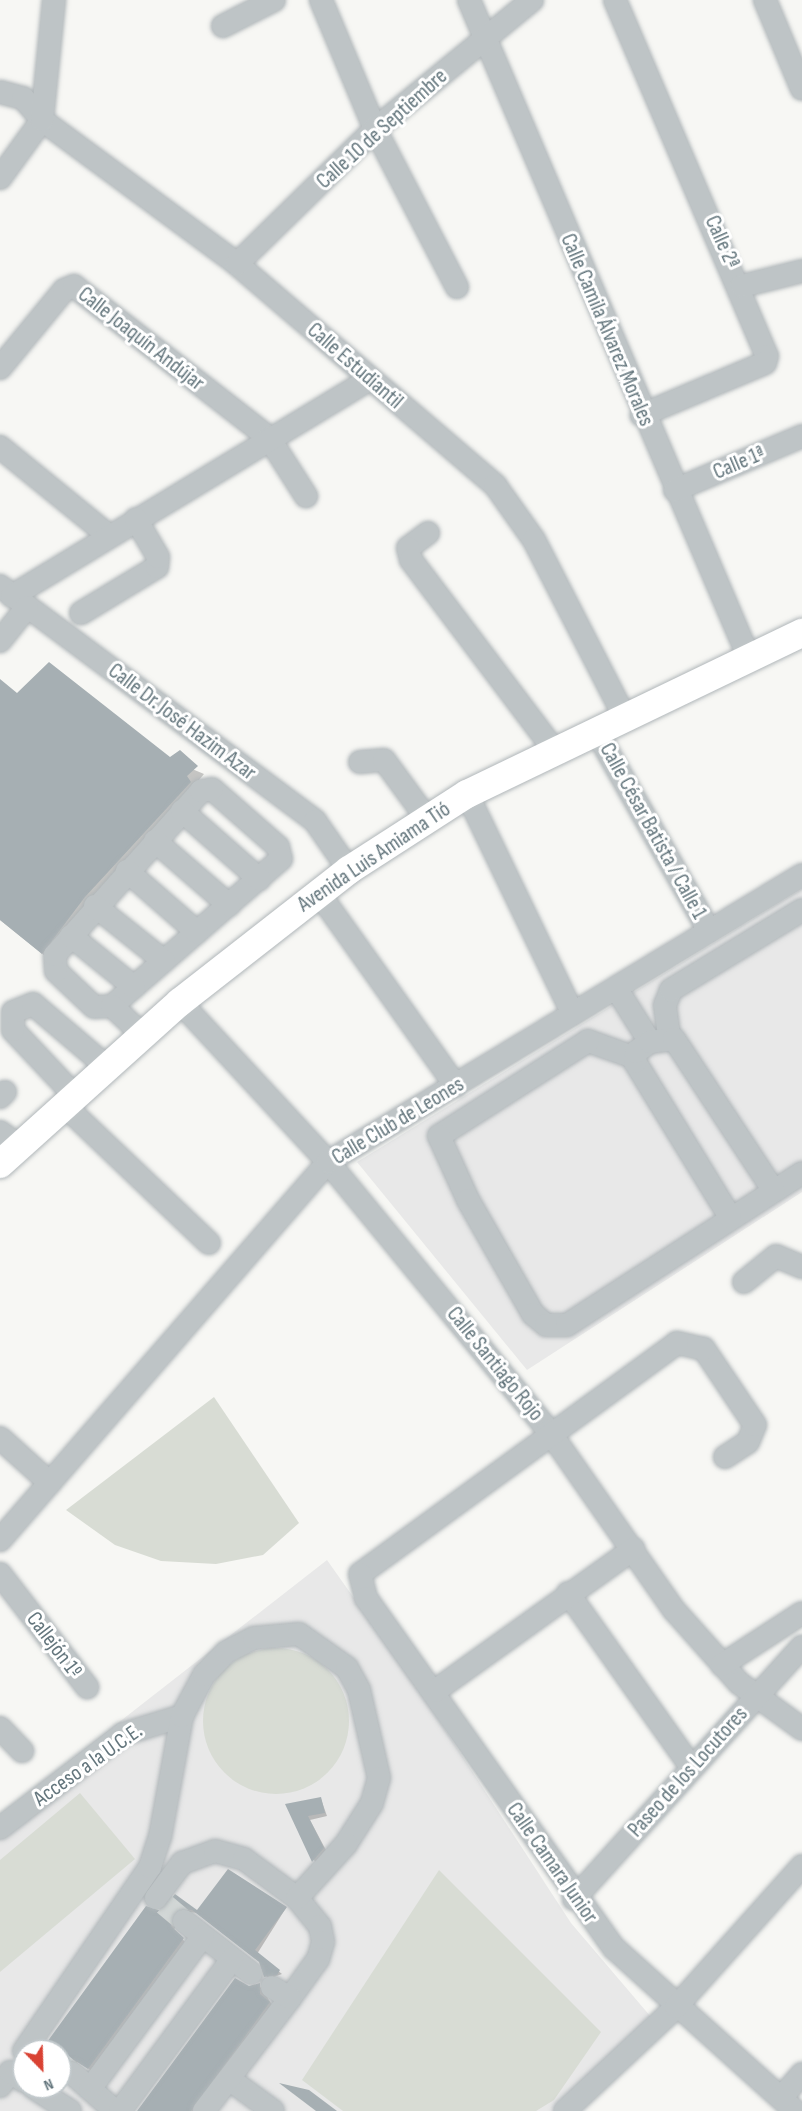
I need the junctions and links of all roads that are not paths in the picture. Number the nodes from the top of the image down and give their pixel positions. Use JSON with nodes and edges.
{"nodes":[{"id":1,"x":54,"y":0,"type":"edge"},
{"id":2,"x":274,"y":0,"type":"edge"},
{"id":3,"x":321,"y":0,"type":"edge"},
{"id":4,"x":469,"y":0,"type":"edge"},
{"id":5,"x":532,"y":0,"type":"edge"},
{"id":6,"x":615,"y":0,"type":"edge"},
{"id":7,"x":765,"y":0,"type":"edge"},
{"id":8,"x":223,"y":26,"type":"dead end"},
{"id":9,"x":484,"y":39,"type":"junction"},
{"id":10,"x":802,"y":89,"type":"edge"},
{"id":11,"x":0,"y":92,"type":"edge"},
{"id":12,"x":42,"y":120,"type":"junction"},
{"id":13,"x":375,"y":129,"type":"junction"},
{"id":14,"x":1,"y":172,"type":"edge"},
{"id":15,"x":237,"y":264,"type":"junction"},
{"id":16,"x":802,"y":271,"type":"edge"},
{"id":17,"x":741,"y":286,"type":"junction"},
{"id":18,"x":457,"y":287,"type":"dead end"},
{"id":19,"x":0,"y":368,"type":"edge"},
{"id":20,"x":370,"y":380,"type":"junction"},
{"id":21,"x":642,"y":415,"type":"junction"},
{"id":22,"x":802,"y":436,"type":"edge"},
{"id":23,"x":269,"y":438,"type":"junction"},
{"id":24,"x":0,"y":447,"type":"edge"},
{"id":25,"x":675,"y":490,"type":"junction"},
{"id":26,"x":306,"y":496,"type":"dead end"},
{"id":27,"x":136,"y":519,"type":"junction"},
{"id":28,"x":428,"y":533,"type":"dead end"},
{"id":29,"x":108,"y":536,"type":"junction"},
{"id":30,"x":13,"y":596,"type":"edge"},
{"id":31,"x":81,"y":613,"type":"dead end"},
{"id":32,"x":802,"y":633,"type":"edge"},
{"id":33,"x":0,"y":641,"type":"edge"},
{"id":34,"x":748,"y":658,"type":"junction"},
{"id":35,"x":625,"y":718,"type":"junction"},
{"id":36,"x":596,"y":732,"type":"junction"},
{"id":37,"x":555,"y":751,"type":"junction"},
{"id":38,"x":360,"y":762,"type":"dead end"},
{"id":39,"x":467,"y":794,"type":"junction"},
{"id":40,"x":182,"y":811,"type":"junction"},
{"id":41,"x":428,"y":820,"type":"junction"},
{"id":42,"x":155,"y":841,"type":"junction"},
{"id":43,"x":349,"y":870,"type":"junction"},
{"id":44,"x":127,"y":871,"type":"junction"},
{"id":45,"x":802,"y":875,"type":"edge"},
{"id":46,"x":259,"y":879,"type":"junction"},
{"id":47,"x":318,"y":892,"type":"junction"},
{"id":48,"x":229,"y":905,"type":"junction"},
{"id":49,"x":95,"y":906,"type":"junction"},
{"id":50,"x":802,"y":910,"type":"edge"},
{"id":51,"x":709,"y":931,"type":"junction"},
{"id":52,"x":197,"y":932,"type":"junction"},
{"id":53,"x":71,"y":936,"type":"junction"},
{"id":54,"x":164,"y":961,"type":"junction"},
{"id":55,"x":134,"y":987,"type":"junction"},
{"id":56,"x":616,"y":988,"type":"junction"},
{"id":57,"x":180,"y":1002,"type":"junction"},
{"id":58,"x":112,"y":1006,"type":"junction"},
{"id":59,"x":573,"y":1014,"type":"junction"},
{"id":60,"x":143,"y":1035,"type":"junction"},
{"id":61,"x":660,"y":1038,"type":"junction"},
{"id":62,"x":633,"y":1057,"type":"junction"},
{"id":63,"x":107,"y":1067,"type":"junction"},
{"id":64,"x":456,"y":1086,"type":"junction"},
{"id":65,"x":69,"y":1100,"type":"junction"},
{"id":66,"x":6,"y":1148,"type":"edge"},
{"id":67,"x":328,"y":1161,"type":"junction"},
{"id":68,"x":802,"y":1173,"type":"edge"},
{"id":69,"x":773,"y":1190,"type":"junction"},
{"id":70,"x":729,"y":1217,"type":"junction"},
{"id":71,"x":209,"y":1243,"type":"dead end"},
{"id":72,"x":802,"y":1267,"type":"edge"},
{"id":73,"x":744,"y":1282,"type":"dead end"},
{"id":74,"x":549,"y":1431,"type":"junction"},
{"id":75,"x":0,"y":1438,"type":"edge"},
{"id":76,"x":725,"y":1457,"type":"dead end"},
{"id":77,"x":50,"y":1482,"type":"junction"},
{"id":78,"x":0,"y":1540,"type":"edge"},
{"id":79,"x":633,"y":1548,"type":"junction"},
{"id":80,"x":0,"y":1574,"type":"edge"},
{"id":81,"x":568,"y":1593,"type":"junction"},
{"id":82,"x":802,"y":1613,"type":"edge"},
{"id":83,"x":802,"y":1647,"type":"edge"},
{"id":84,"x":722,"y":1665,"type":"junction"},
{"id":85,"x":87,"y":1688,"type":"dead end"},
{"id":86,"x":435,"y":1691,"type":"junction"},
{"id":87,"x":758,"y":1694,"type":"junction"},
{"id":88,"x":182,"y":1716,"type":"junction"},
{"id":89,"x":0,"y":1728,"type":"edge"},
{"id":90,"x":802,"y":1730,"type":"edge"},
{"id":91,"x":22,"y":1751,"type":"dead end"},
{"id":92,"x":692,"y":1768,"type":"junction"},
{"id":93,"x":0,"y":1828,"type":"edge"},
{"id":94,"x":802,"y":1866,"type":"edge"},
{"id":95,"x":297,"y":1898,"type":"junction"},
{"id":96,"x":574,"y":1899,"type":"junction"},
{"id":97,"x":184,"y":1921,"type":"tunnel mouth"},
{"id":98,"x":202,"y":1936,"type":"junction"},
{"id":99,"x":232,"y":1959,"type":"junction"},
{"id":100,"x":176,"y":1973,"type":"junction"},
{"id":101,"x":251,"y":1973,"type":"dead end"},
{"id":102,"x":206,"y":1994,"type":"junction"},
{"id":103,"x":676,"y":2007,"type":"junction"},
{"id":104,"x":38,"y":2039,"type":"edge"},
{"id":105,"x":40,"y":2039,"type":"edge"},
{"id":106,"x":120,"y":2049,"type":"junction"},
{"id":107,"x":150,"y":2071,"type":"junction"},
{"id":108,"x":72,"y":2073,"type":"tunnel mouth"},
{"id":109,"x":802,"y":2074,"type":"edge"},
{"id":110,"x":230,"y":2079,"type":"junction"},
{"id":111,"x":90,"y":2098,"type":"edge"},
{"id":112,"x":47,"y":2099,"type":"edge"},
{"id":113,"x":788,"y":2104,"type":"edge"},
{"id":114,"x":572,"y":2108,"type":"edge"},
{"id":115,"x":70,"y":2111,"type":"edge"},
{"id":116,"x":115,"y":2111,"type":"edge"},
{"id":117,"x":120,"y":2111,"type":"edge"},
{"id":118,"x":204,"y":2111,"type":"edge"},
{"id":119,"x":273,"y":2111,"type":"edge"}],
"edges":[{"from":1,"to":12,"type":"street"},
{"from":2,"to":8,"type":"street"},
{"from":3,"to":13,"type":"street"},
{"from":4,"to":9,"type":"street","name":"Calle Camila Álvarez Morales"},
{"from":5,"to":9,"type":"street","name":"Calle 10 de Septiembre"},
{"from":6,"to":17,"type":"street","name":"Calle 2ª"},
{"from":7,"to":10,"type":"street"},
{"from":9,"to":13,"type":"street","name":"Calle 10 de Septiembre"},
{"from":9,"to":21,"type":"street","name":"Calle Camila Álvarez Morales"},
{"from":11,"to":12,"type":"street","name":"Calle Estudiantil"},
{"from":12,"to":14,"type":"street"},
{"from":12,"to":15,"type":"street","name":"Calle Estudiantil"},
{"from":13,"to":15,"type":"street","name":"Calle 10 de Septiembre"},
{"from":13,"to":18,"type":"street"},
{"from":15,"to":20,"type":"street","name":"Calle Estudiantil"},
{"from":16,"to":17,"type":"street"},
{"from":17,"to":21,"type":"street","name":"Calle 2ª"},
{"from":19,"to":23,"type":"street","name":"Calle Joaquín Andújar"},
{"from":20,"to":23,"type":"street"},
{"from":20,"to":35,"type":"street","name":"Calle Estudiantil"},
{"from":21,"to":25,"type":"street","name":"Calle Camila Álvarez Morales"},
{"from":22,"to":25,"type":"street","name":"Calle 1ª"},
{"from":23,"to":26,"type":"street"},
{"from":23,"to":27,"type":"street"},
{"from":24,"to":29,"type":"street"},
{"from":25,"to":34,"type":"street","name":"Calle Camila Álvarez Morales"},
{"from":27,"to":29,"type":"street"},
{"from":27,"to":31,"type":"street"},
{"from":28,"to":37,"type":"street"},
{"from":29,"to":30,"type":"street"},
{"from":30,"to":33,"type":"street"},
{"from":30,"to":43,"type":"street","name":"Calle Dr. José Hazim Azar"},
{"from":32,"to":34,"type":"main road","name":"Avenida Luis Amiama Tió"},
{"from":34,"to":35,"type":"main road","name":"Avenida Luis Amiama Tió"},
{"from":35,"to":36,"type":"main road","name":"Avenida Luis Amiama Tió"},
{"from":36,"to":37,"type":"main road","name":"Avenida Luis Amiama Tió"},
{"from":36,"to":51,"type":"street","name":"Calle César Batista / Calle 1"},
{"from":37,"to":39,"type":"main road","name":"Avenida Luis Amiama Tió"},
{"from":38,"to":41,"type":"street"},
{"from":39,"to":41,"type":"main road","name":"Avenida Luis Amiama Tió"},
{"from":39,"to":59,"type":"street"},
{"from":40,"to":42,"type":"street"},
{"from":40,"to":46,"type":"street"},
{"from":40,"to":46,"type":"street"},
{"from":41,"to":43,"type":"main road","name":"Avenida Luis Amiama Tió"},
{"from":42,"to":44,"type":"street"},
{"from":42,"to":48,"type":"street"},
{"from":43,"to":47,"type":"main road","name":"Avenida Luis Amiama Tió"},
{"from":44,"to":49,"type":"street"},
{"from":44,"to":52,"type":"street"},
{"from":45,"to":51,"type":"street","name":"Calle Club de Leones"},
{"from":46,"to":48,"type":"street"},
{"from":47,"to":57,"type":"main road","name":"Avenida Luis Amiama Tió"},
{"from":47,"to":64,"type":"street"},
{"from":48,"to":52,"type":"street"},
{"from":49,"to":53,"type":"street"},
{"from":49,"to":54,"type":"street"},
{"from":50,"to":61,"type":"street"},
{"from":51,"to":56,"type":"street","name":"Calle Club de Leones"},
{"from":52,"to":54,"type":"street"},
{"from":53,"to":55,"type":"street"},
{"from":53,"to":58,"type":"street"},
{"from":54,"to":55,"type":"street"},
{"from":55,"to":58,"type":"street"},
{"from":56,"to":59,"type":"street","name":"Calle Club de Leones"},
{"from":56,"to":61,"type":"street"},
{"from":57,"to":60,"type":"main road","name":"Avenida Luis Amiama Tió"},
{"from":57,"to":67,"type":"street","name":"Calle Santiago Rojo"},
{"from":58,"to":60,"type":"street"},
{"from":59,"to":64,"type":"street","name":"Calle Club de Leones"},
{"from":60,"to":63,"type":"main road","name":"Avenida Luis Amiama Tió"},
{"from":61,"to":62,"type":"street"},
{"from":61,"to":69,"type":"street"},
{"from":62,"to":70,"type":"street"},
{"from":62,"to":70,"type":"street"},
{"from":63,"to":65,"type":"main road","name":"Avenida Luis Amiama Tió"},
{"from":63,"to":65,"type":"street"},
{"from":64,"to":67,"type":"street","name":"Calle Club de Leones"},
{"from":65,"to":66,"type":"main road","name":"Avenida Luis Amiama Tió"},
{"from":65,"to":71,"type":"street"},
{"from":67,"to":74,"type":"street","name":"Calle Santiago Rojo"},
{"from":67,"to":77,"type":"street","name":"Calle Club de Leones"},
{"from":68,"to":69,"type":"street"},
{"from":69,"to":70,"type":"street"},
{"from":72,"to":73,"type":"street"},
{"from":74,"to":76,"type":"street"},
{"from":74,"to":79,"type":"street","name":"Calle Santiago Rojo"},
{"from":74,"to":86,"type":"street","name":"Calle Camara Junior"},
{"from":75,"to":77,"type":"street"},
{"from":77,"to":78,"type":"street","name":"Calle Club de Leones"},
{"from":79,"to":81,"type":"street"},
{"from":79,"to":84,"type":"street","name":"Calle Santiago Rojo"},
{"from":80,"to":85,"type":"street","name":"Callejón 1º"},
{"from":81,"to":86,"type":"street"},
{"from":81,"to":92,"type":"street"},
{"from":82,"to":84,"type":"street"},
{"from":83,"to":87,"type":"street","name":"Paseo de los Locutores"},
{"from":84,"to":87,"type":"street","name":"Calle Santiago Rojo"},
{"from":86,"to":96,"type":"street","name":"Calle Camara Junior"},
{"from":87,"to":90,"type":"street","name":"Calle Santiago Rojo"},
{"from":87,"to":92,"type":"street","name":"Paseo de los Locutores"},
{"from":88,"to":93,"type":"street","name":"Acceso a la U.C.E."},
{"from":88,"to":95,"type":"street"},
{"from":88,"to":104,"type":"street"},
{"from":89,"to":91,"type":"street"},
{"from":92,"to":96,"type":"street","name":"Paseo de los Locutores"},
{"from":94,"to":103,"type":"street"},
{"from":95,"to":105,"type":"street"},
{"from":95,"to":110,"type":"street"},
{"from":96,"to":103,"type":"street","name":"Calle Camara Junior"},
{"from":97,"to":98,"type":"street"},
{"from":98,"to":99,"type":"street"},
{"from":98,"to":100,"type":"street"},
{"from":99,"to":101,"type":"street"},
{"from":99,"to":102,"type":"street"},
{"from":100,"to":102,"type":"street"},
{"from":100,"to":106,"type":"street"},
{"from":102,"to":107,"type":"street"},
{"from":103,"to":113,"type":"street","name":"Calle Camara Junior"},
{"from":103,"to":114,"type":"street"},
{"from":106,"to":107,"type":"street"},
{"from":106,"to":111,"type":"street"},
{"from":107,"to":117,"type":"street"},
{"from":108,"to":111,"type":"street"},
{"from":109,"to":113,"type":"street"},
{"from":110,"to":118,"type":"street"},
{"from":110,"to":119,"type":"street"},
{"from":111,"to":116,"type":"street"},
{"from":112,"to":115,"type":"street"}]}
